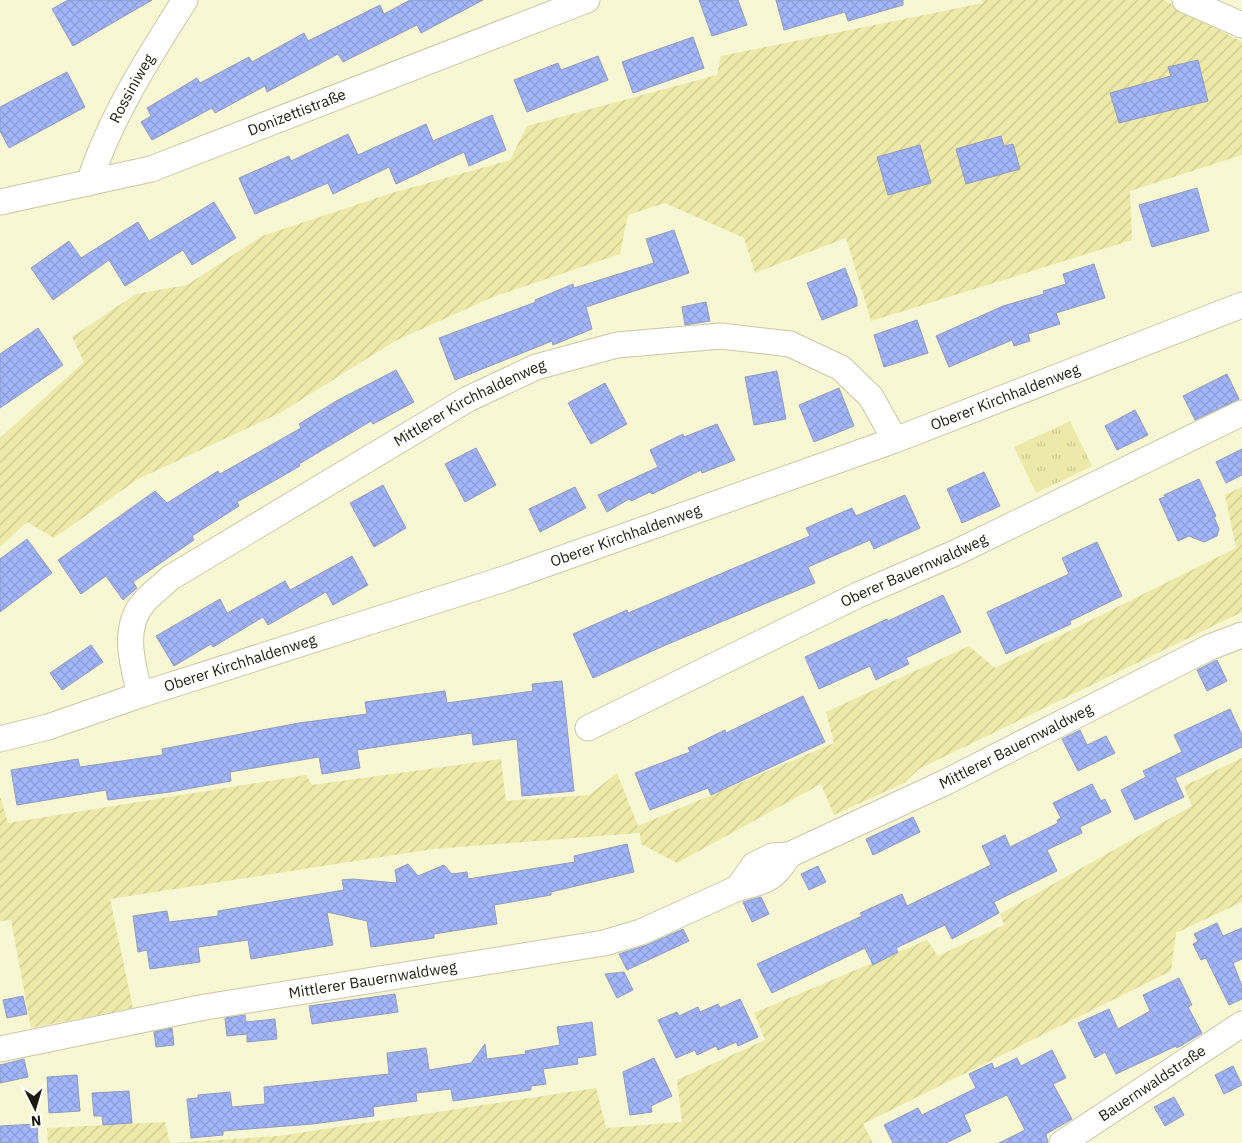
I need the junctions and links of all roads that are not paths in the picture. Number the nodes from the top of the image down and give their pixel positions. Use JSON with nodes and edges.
{"nodes":[{"id":1,"x":185,"y":0,"type":"edge"},
{"id":2,"x":587,"y":0,"type":"edge"},
{"id":3,"x":1185,"y":0,"type":"edge"},
{"id":4,"x":1242,"y":25,"type":"edge"},
{"id":5,"x":89,"y":183,"type":"junction"},
{"id":6,"x":0,"y":202,"type":"edge"},
{"id":7,"x":1242,"y":305,"type":"edge"},
{"id":8,"x":1242,"y":413,"type":"edge"},
{"id":9,"x":894,"y":440,"type":"junction"},
{"id":10,"x":1242,"y":636,"type":"edge"},
{"id":11,"x":140,"y":695,"type":"junction"},
{"id":12,"x":588,"y":728,"type":"dead end"},
{"id":13,"x":0,"y":739,"type":"edge"},
{"id":14,"x":1242,"y":1024,"type":"edge"},
{"id":15,"x":0,"y":1049,"type":"edge"},
{"id":16,"x":1062,"y":1143,"type":"edge"}],
"edges":[{"from":1,"to":5,"type":"street","name":"Rossiniweg"},
{"from":2,"to":5,"type":"street","name":"Donizettistraße"},
{"from":3,"to":4,"type":"street"},
{"from":5,"to":6,"type":"street","name":"Donizettistraße"},
{"from":7,"to":9,"type":"street","name":"Oberer Kirchhaldenweg"},
{"from":8,"to":12,"type":"street","name":"Oberer Bauernwaldweg"},
{"from":9,"to":11,"type":"street","name":"Oberer Kirchhaldenweg"},
{"from":9,"to":11,"type":"street","name":"Mittlerer Kirchhaldenweg"},
{"from":10,"to":15,"type":"street","name":"Mittlerer Bauernwaldweg"},
{"from":11,"to":13,"type":"street","name":"Oberer Kirchhaldenweg"},
{"from":14,"to":16,"type":"street","name":"Bauernwaldstraße"}]}
